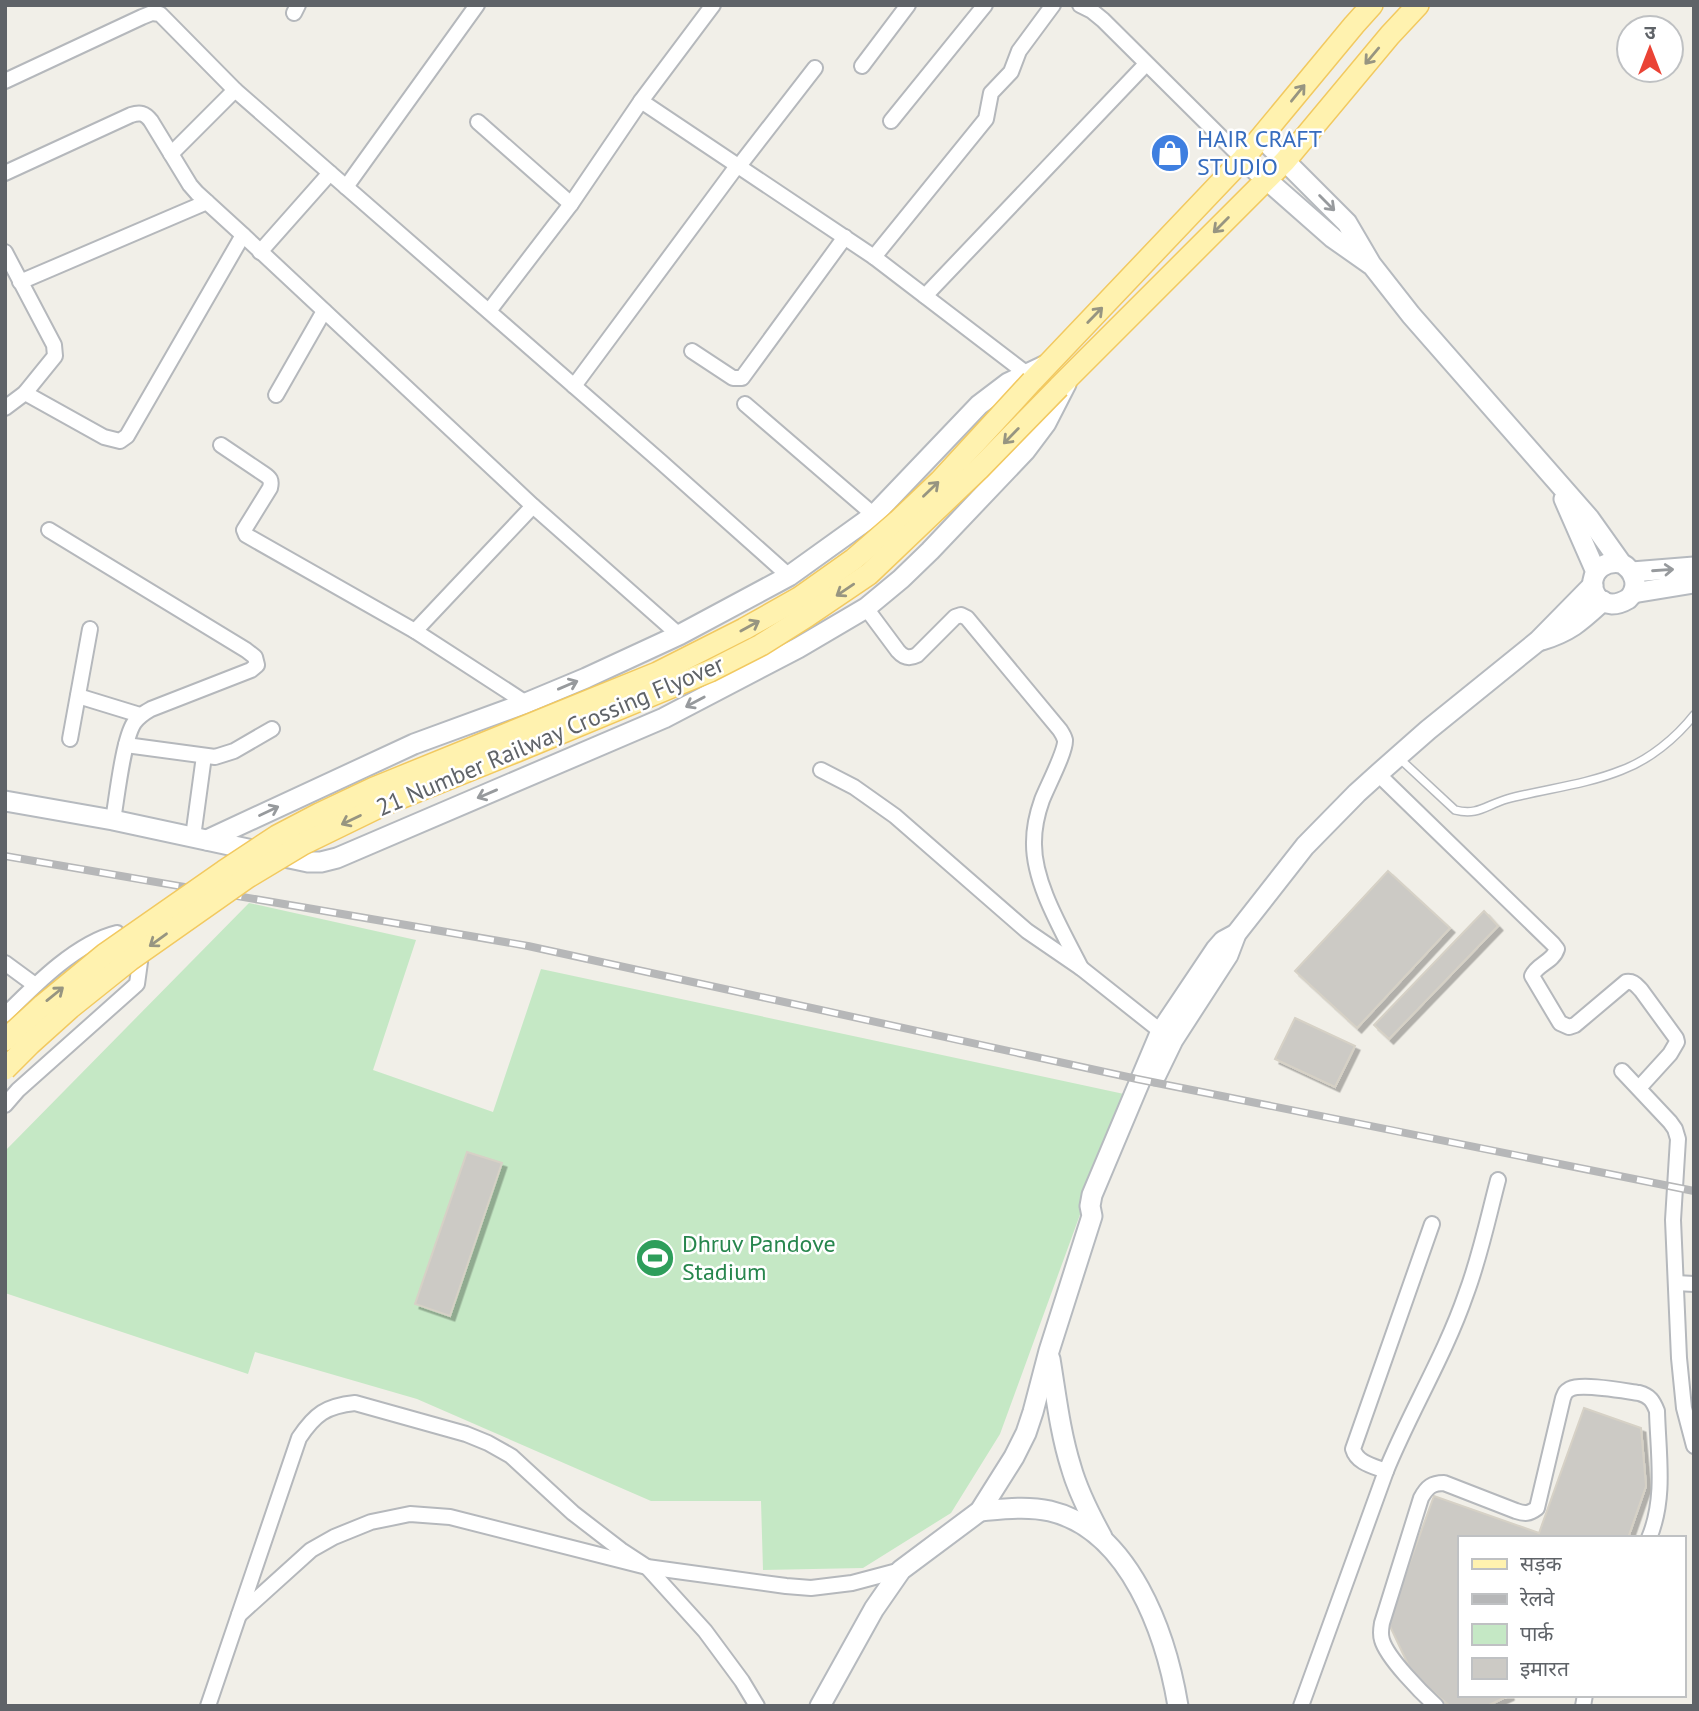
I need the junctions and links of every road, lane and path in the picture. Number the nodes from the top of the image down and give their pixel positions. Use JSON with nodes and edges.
{"nodes":[{"id":1,"x":477,"y":5,"type":"edge"},
{"id":2,"x":713,"y":5,"type":"edge"},
{"id":3,"x":908,"y":5,"type":"edge"},
{"id":4,"x":985,"y":5,"type":"edge"},
{"id":5,"x":1053,"y":5,"type":"edge"},
{"id":6,"x":1080,"y":5,"type":"edge"},
{"id":7,"x":1373,"y":5,"type":"edge"},
{"id":8,"x":1418,"y":5,"type":"edge"},
{"id":9,"x":1146,"y":64,"type":"junction"},
{"id":10,"x":862,"y":66,"type":"dead end"},
{"id":11,"x":815,"y":68,"type":"dead end"},
{"id":12,"x":5,"y":81,"type":"edge"},
{"id":13,"x":235,"y":90,"type":"junction"},
{"id":14,"x":641,"y":101,"type":"junction"},
{"id":15,"x":891,"y":121,"type":"dead end"},
{"id":16,"x":478,"y":122,"type":"dead end"},
{"id":17,"x":1262,"y":138,"type":"junction"},
{"id":18,"x":172,"y":155,"type":"junction"},
{"id":19,"x":1243,"y":159,"type":"junction"},
{"id":20,"x":1285,"y":161,"type":"junction"},
{"id":21,"x":737,"y":166,"type":"junction"},
{"id":22,"x":5,"y":173,"type":"edge"},
{"id":23,"x":330,"y":173,"type":"junction"},
{"id":24,"x":1267,"y":179,"type":"junction"},
{"id":25,"x":346,"y":187,"type":"junction"},
{"id":26,"x":207,"y":202,"type":"junction"},
{"id":27,"x":571,"y":204,"type":"junction"},
{"id":28,"x":243,"y":235,"type":"junction"},
{"id":29,"x":845,"y":237,"type":"junction"},
{"id":30,"x":5,"y":252,"type":"edge"},
{"id":31,"x":260,"y":252,"type":"junction"},
{"id":32,"x":874,"y":257,"type":"junction"},
{"id":33,"x":1370,"y":264,"type":"junction"},
{"id":34,"x":20,"y":282,"type":"junction"},
{"id":35,"x":925,"y":296,"type":"junction"},
{"id":36,"x":324,"y":311,"type":"junction"},
{"id":37,"x":488,"y":311,"type":"junction"},
{"id":38,"x":692,"y":351,"type":"dead end"},
{"id":39,"x":1029,"y":378,"type":"junction"},
{"id":40,"x":1065,"y":380,"type":"junction"},
{"id":41,"x":574,"y":386,"type":"junction"},
{"id":42,"x":25,"y":393,"type":"junction"},
{"id":43,"x":276,"y":395,"type":"dead end"},
{"id":44,"x":745,"y":404,"type":"dead end"},
{"id":45,"x":5,"y":408,"type":"edge"},
{"id":46,"x":221,"y":445,"type":"dead end"},
{"id":47,"x":1556,"y":482,"type":"junction"},
{"id":48,"x":533,"y":506,"type":"junction"},
{"id":49,"x":874,"y":515,"type":"junction"},
{"id":50,"x":49,"y":530,"type":"dead end"},
{"id":51,"x":1626,"y":567,"type":"junction"},
{"id":52,"x":1694,"y":567,"type":"edge"},
{"id":53,"x":789,"y":576,"type":"junction"},
{"id":54,"x":1694,"y":583,"type":"edge"},
{"id":55,"x":1597,"y":586,"type":"junction"},
{"id":56,"x":1633,"y":593,"type":"junction"},
{"id":57,"x":866,"y":608,"type":"junction"},
{"id":58,"x":90,"y":629,"type":"dead end"},
{"id":59,"x":415,"y":631,"type":"junction"},
{"id":60,"x":679,"y":635,"type":"junction"},
{"id":61,"x":78,"y":696,"type":"junction"},
{"id":62,"x":526,"y":703,"type":"junction"},
{"id":63,"x":141,"y":715,"type":"junction"},
{"id":64,"x":1694,"y":715,"type":"edge"},
{"id":65,"x":272,"y":729,"type":"dead end"},
{"id":66,"x":70,"y":739,"type":"dead end"},
{"id":67,"x":126,"y":745,"type":"junction"},
{"id":68,"x":204,"y":756,"type":"junction"},
{"id":69,"x":1398,"y":757,"type":"junction"},
{"id":70,"x":821,"y":769,"type":"dead end"},
{"id":71,"x":1378,"y":774,"type":"junction"},
{"id":72,"x":5,"y":801,"type":"edge"},
{"id":73,"x":113,"y":820,"type":"junction"},
{"id":74,"x":200,"y":838,"type":"junction"},
{"id":75,"x":5,"y":963,"type":"edge"},
{"id":76,"x":1081,"y":968,"type":"junction"},
{"id":77,"x":35,"y":985,"type":"junction"},
{"id":78,"x":5,"y":1015,"type":"edge"},
{"id":79,"x":1167,"y":1036,"type":"junction"},
{"id":80,"x":5,"y":1043,"type":"edge"},
{"id":81,"x":5,"y":1069,"type":"edge"},
{"id":82,"x":1622,"y":1071,"type":"dead end"},
{"id":83,"x":1639,"y":1088,"type":"junction"},
{"id":84,"x":18,"y":1090,"type":"junction"},
{"id":85,"x":5,"y":1105,"type":"edge"},
{"id":86,"x":1497,"y":1180,"type":"dead end"},
{"id":87,"x":1432,"y":1224,"type":"dead end"},
{"id":88,"x":1676,"y":1283,"type":"junction"},
{"id":89,"x":1694,"y":1284,"type":"edge"},
{"id":90,"x":1049,"y":1351,"type":"junction"},
{"id":91,"x":1694,"y":1446,"type":"edge"},
{"id":92,"x":1386,"y":1471,"type":"junction"},
{"id":93,"x":980,"y":1511,"type":"junction"},
{"id":94,"x":1650,"y":1536,"type":"edge"},
{"id":95,"x":1102,"y":1538,"type":"junction"},
{"id":96,"x":647,"y":1567,"type":"junction"},
{"id":97,"x":901,"y":1570,"type":"junction"},
{"id":98,"x":238,"y":1616,"type":"junction"},
{"id":99,"x":208,"y":1706,"type":"edge"},
{"id":100,"x":757,"y":1706,"type":"edge"},
{"id":101,"x":820,"y":1706,"type":"edge"},
{"id":102,"x":1178,"y":1706,"type":"edge"},
{"id":103,"x":1301,"y":1706,"type":"edge"},
{"id":104,"x":1437,"y":1706,"type":"edge"}],
"edges":[{"from":1,"to":25,"type":"street"},
{"from":2,"to":14,"type":"street"},
{"from":3,"to":10,"type":"street"},
{"from":4,"to":15,"type":"street"},
{"from":5,"to":32,"type":"street"},
{"from":6,"to":9,"type":"street"},
{"from":17,"to":7,"type":"main road","name":"21 Number Railway Crossing Flyover","one_way":true},
{"from":8,"to":20,"type":"main road","name":"21 Number Railway Crossing Flyover","one_way":true},
{"from":9,"to":19,"type":"street"},
{"from":9,"to":35,"type":"street"},
{"from":11,"to":21,"type":"street"},
{"from":12,"to":13,"type":"street"},
{"from":13,"to":18,"type":"street"},
{"from":13,"to":23,"type":"street"},
{"from":14,"to":21,"type":"street"},
{"from":14,"to":27,"type":"street"},
{"from":16,"to":27,"type":"street"},
{"from":17,"to":19,"type":"main road","name":"21 Number Railway Crossing Flyover"},
{"from":17,"to":20,"type":"street"},
{"from":18,"to":22,"type":"street"},
{"from":18,"to":26,"type":"street"},
{"from":19,"to":24,"type":"street"},
{"from":39,"to":19,"type":"main road","name":"21 Number Railway Crossing Flyover","one_way":true},
{"from":20,"to":24,"type":"main road","name":"21 Number Railway Crossing Flyover"},
{"from":20,"to":33,"type":"street","one_way":true},
{"from":21,"to":29,"type":"street"},
{"from":21,"to":41,"type":"street"},
{"from":23,"to":25,"type":"street"},
{"from":23,"to":31,"type":"street"},
{"from":24,"to":33,"type":"street"},
{"from":24,"to":40,"type":"main road","name":"21 Number Railway Crossing Flyover","one_way":true},
{"from":25,"to":37,"type":"street"},
{"from":26,"to":28,"type":"street"},
{"from":26,"to":34,"type":"street"},
{"from":27,"to":37,"type":"street"},
{"from":28,"to":31,"type":"street"},
{"from":28,"to":42,"type":"street"},
{"from":29,"to":32,"type":"street"},
{"from":29,"to":38,"type":"street"},
{"from":30,"to":34,"type":"street"},
{"from":31,"to":36,"type":"street"},
{"from":32,"to":35,"type":"street"},
{"from":33,"to":47,"type":"street"},
{"from":34,"to":42,"type":"street"},
{"from":35,"to":39,"type":"street"},
{"from":36,"to":43,"type":"street"},
{"from":36,"to":48,"type":"street"},
{"from":37,"to":41,"type":"street"},
{"from":39,"to":49,"type":"street"},
{"from":80,"to":39,"type":"main road","name":"21 Number Railway Crossing Flyover","one_way":true,"bridge":true},
{"from":40,"to":57,"type":"street"},
{"from":40,"to":81,"type":"main road","name":"21 Number Railway Crossing Flyover","one_way":true,"bridge":true},
{"from":41,"to":53,"type":"street"},
{"from":42,"to":45,"type":"street"},
{"from":44,"to":49,"type":"street"},
{"from":46,"to":59,"type":"street"},
{"from":47,"to":51,"type":"street"},
{"from":47,"to":55,"type":"street"},
{"from":48,"to":59,"type":"street"},
{"from":48,"to":60,"type":"street"},
{"from":49,"to":53,"type":"street"},
{"from":50,"to":63,"type":"street"},
{"from":51,"to":52,"type":"street","one_way":true},
{"from":51,"to":55,"type":"street"},
{"from":51,"to":56,"type":"street"},
{"from":53,"to":60,"type":"street"},
{"from":54,"to":56,"type":"street"},
{"from":55,"to":56,"type":"street"},
{"from":55,"to":69,"type":"street"},
{"from":57,"to":74,"type":"street","one_way":true},
{"from":57,"to":76,"type":"street"},
{"from":58,"to":61,"type":"street"},
{"from":59,"to":62,"type":"street"},
{"from":62,"to":60,"type":"street","one_way":true},
{"from":61,"to":63,"type":"street"},
{"from":61,"to":66,"type":"street"},
{"from":74,"to":62,"type":"street","one_way":true},
{"from":63,"to":67,"type":"street"},
{"from":64,"to":69,"type":"lane"},
{"from":65,"to":68,"type":"street"},
{"from":67,"to":68,"type":"street"},
{"from":67,"to":73,"type":"street"},
{"from":68,"to":74,"type":"street"},
{"from":69,"to":71,"type":"street"},
{"from":70,"to":76,"type":"street"},
{"from":71,"to":79,"type":"street"},
{"from":71,"to":83,"type":"street"},
{"from":72,"to":73,"type":"street"},
{"from":73,"to":74,"type":"street"},
{"from":75,"to":77,"type":"street"},
{"from":76,"to":79,"type":"street"},
{"from":77,"to":78,"type":"street"},
{"from":77,"to":84,"type":"street"},
{"from":79,"to":90,"type":"street"},
{"from":80,"to":84,"type":"street"},
{"from":82,"to":83,"type":"street"},
{"from":83,"to":88,"type":"street"},
{"from":84,"to":85,"type":"street"},
{"from":86,"to":92,"type":"street"},
{"from":87,"to":92,"type":"street"},
{"from":88,"to":89,"type":"street"},
{"from":88,"to":91,"type":"street"},
{"from":90,"to":93,"type":"street"},
{"from":90,"to":95,"type":"street"},
{"from":92,"to":103,"type":"street"},
{"from":93,"to":95,"type":"street"},
{"from":93,"to":97,"type":"street"},
{"from":94,"to":104,"type":"street"},
{"from":95,"to":102,"type":"street"},
{"from":96,"to":97,"type":"street"},
{"from":96,"to":98,"type":"street"},
{"from":96,"to":98,"type":"street"},
{"from":96,"to":100,"type":"street"},
{"from":97,"to":101,"type":"street"},
{"from":98,"to":99,"type":"street"}]}
